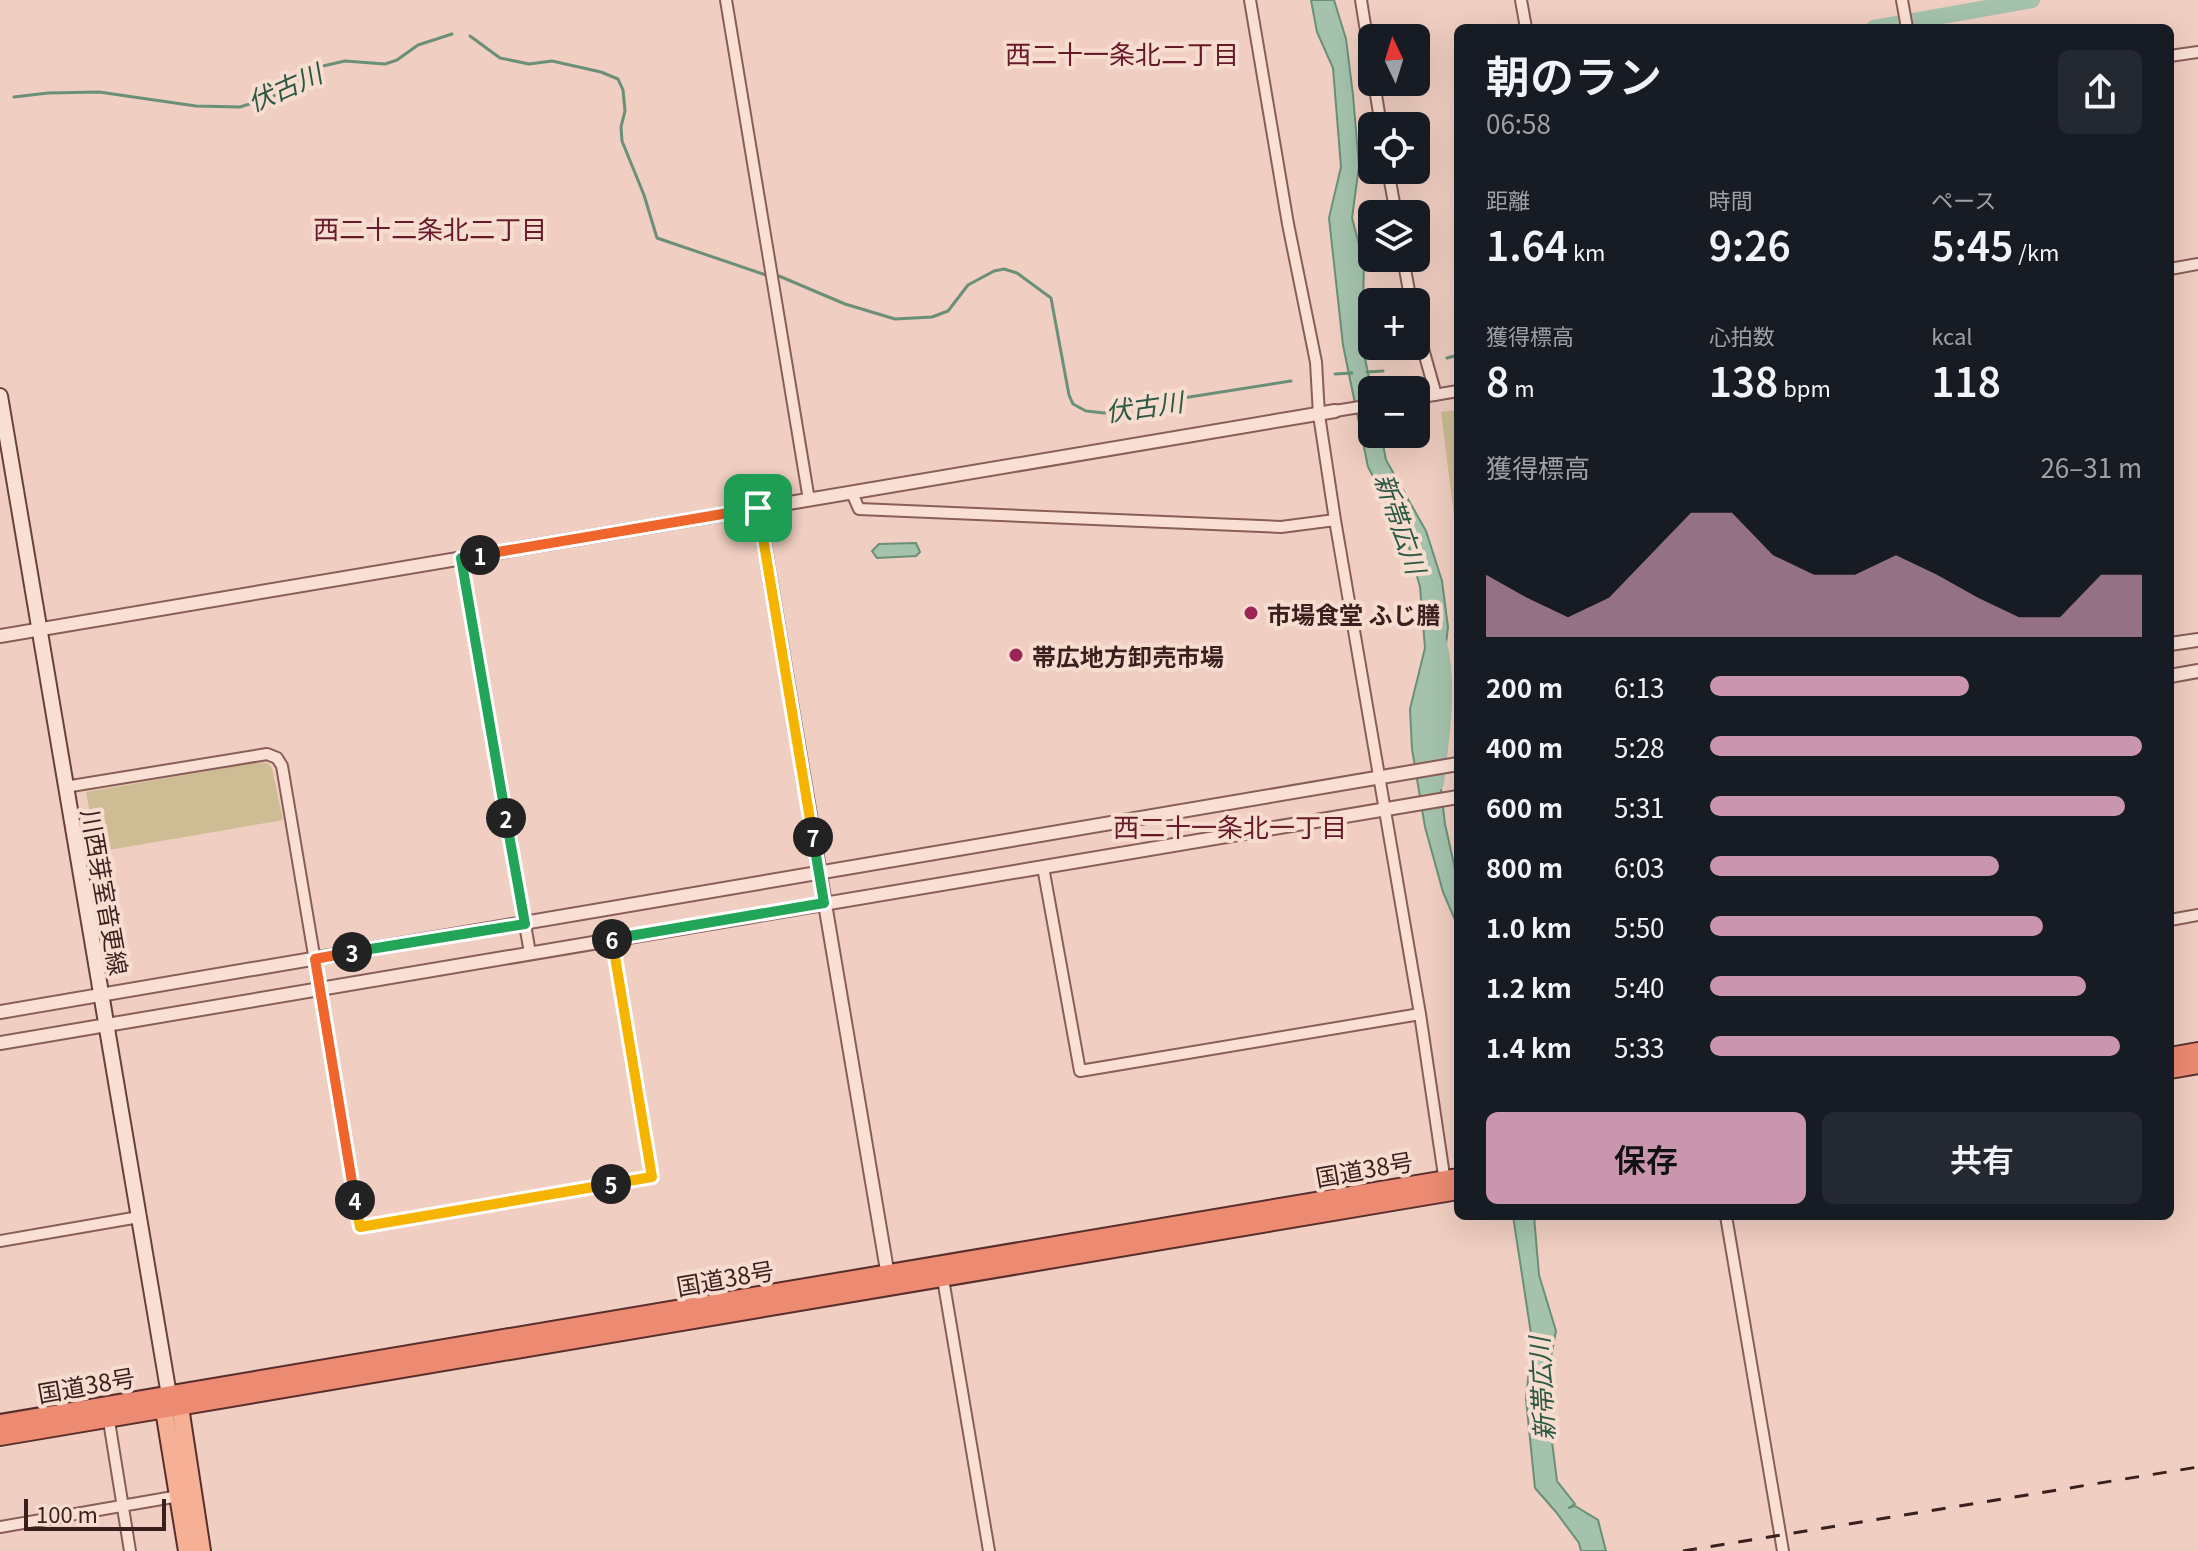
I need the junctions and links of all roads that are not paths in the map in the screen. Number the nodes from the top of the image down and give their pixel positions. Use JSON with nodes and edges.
{"nodes":[{"id":1,"x":726,"y":0,"type":"edge"},
{"id":2,"x":1250,"y":0,"type":"edge"},
{"id":3,"x":1361,"y":0,"type":"edge"},
{"id":4,"x":1521,"y":0,"type":"edge"},
{"id":5,"x":1902,"y":0,"type":"edge"},
{"id":6,"x":1365,"y":24,"type":"edge"},
{"id":7,"x":1525,"y":24,"type":"edge"},
{"id":8,"x":1906,"y":24,"type":"edge"},
{"id":9,"x":2198,"y":52,"type":"edge"},
{"id":10,"x":2174,"y":55,"type":"edge"},
{"id":11,"x":2198,"y":264,"type":"edge"},
{"id":12,"x":2174,"y":268,"type":"edge"},
{"id":13,"x":1426,"y":360,"type":"edge"},
{"id":14,"x":1454,"y":392,"type":"edge"},
{"id":15,"x":1436,"y":395,"type":"junction"},
{"id":16,"x":0,"y":396,"type":"edge"},
{"id":17,"x":1430,"y":396,"type":"edge"},
{"id":18,"x":1358,"y":407,"type":"edge"},
{"id":19,"x":1335,"y":411,"type":"joint"},
{"id":20,"x":1319,"y":415,"type":"junction"},
{"id":21,"x":4,"y":443,"type":"edge"},
{"id":22,"x":852,"y":493,"type":"junction"},
{"id":23,"x":809,"y":500,"type":"junction"},
{"id":24,"x":758,"y":508,"type":"junction"},
{"id":25,"x":1335,"y":520,"type":"junction"},
{"id":26,"x":461,"y":558,"type":"junction"},
{"id":27,"x":39,"y":630,"type":"junction"},
{"id":28,"x":0,"y":636,"type":"edge"},
{"id":29,"x":2198,"y":640,"type":"edge"},
{"id":30,"x":2174,"y":643,"type":"edge"},
{"id":31,"x":2198,"y":671,"type":"edge"},
{"id":32,"x":2174,"y":675,"type":"edge"},
{"id":33,"x":1454,"y":765,"type":"edge"},
{"id":34,"x":1379,"y":778,"type":"junction"},
{"id":35,"x":65,"y":787,"type":"junction"},
{"id":36,"x":1454,"y":798,"type":"edge"},
{"id":37,"x":1385,"y":809,"type":"junction"},
{"id":38,"x":1043,"y":867,"type":"junction"},
{"id":39,"x":819,"y":873,"type":"junction"},
{"id":40,"x":824,"y":903,"type":"junction"},
{"id":41,"x":2198,"y":915,"type":"edge"},
{"id":42,"x":2174,"y":919,"type":"edge"},
{"id":43,"x":525,"y":924,"type":"junction"},
{"id":44,"x":612,"y":939,"type":"junction"},
{"id":45,"x":530,"y":953,"type":"junction"},
{"id":46,"x":315,"y":959,"type":"junction"},
{"id":47,"x":318,"y":988,"type":"junction"},
{"id":48,"x":101,"y":995,"type":"junction"},
{"id":49,"x":0,"y":1012,"type":"edge"},
{"id":50,"x":1420,"y":1014,"type":"junction"},
{"id":51,"x":106,"y":1025,"type":"junction"},
{"id":52,"x":0,"y":1043,"type":"edge"},
{"id":53,"x":2198,"y":1051,"type":"edge"},
{"id":54,"x":2174,"y":1055,"type":"edge"},
{"id":55,"x":2198,"y":1065,"type":"edge"},
{"id":56,"x":2174,"y":1069,"type":"edge"},
{"id":57,"x":1452,"y":1185,"type":"edge"},
{"id":58,"x":139,"y":1217,"type":"junction"},
{"id":59,"x":1727,"y":1220,"type":"edge"},
{"id":60,"x":0,"y":1241,"type":"edge"},
{"id":61,"x":942,"y":1271,"type":"junction"},
{"id":62,"x":889,"y":1280,"type":"junction"},
{"id":63,"x":171,"y":1404,"type":"junction"},
{"id":64,"x":107,"y":1412,"type":"junction"},
{"id":65,"x":0,"y":1423,"type":"edge"},
{"id":66,"x":0,"y":1437,"type":"edge"},
{"id":67,"x":179,"y":1496,"type":"junction"},
{"id":68,"x":123,"y":1506,"type":"junction"},
{"id":69,"x":0,"y":1527,"type":"edge"},
{"id":70,"x":130,"y":1551,"type":"edge"},
{"id":71,"x":187,"y":1551,"type":"edge"},
{"id":72,"x":202,"y":1551,"type":"edge"},
{"id":73,"x":989,"y":1551,"type":"edge"},
{"id":74,"x":1783,"y":1551,"type":"edge"}],
"edges":[{"from":1,"to":23,"type":"street"},
{"from":2,"to":20,"type":"street"},
{"from":3,"to":6,"type":"street"},
{"from":4,"to":7,"type":"street"},
{"from":5,"to":8,"type":"street"},
{"from":9,"to":10,"type":"street"},
{"from":11,"to":12,"type":"street"},
{"from":13,"to":15,"type":"street"},
{"from":14,"to":15,"type":"street"},
{"from":15,"to":17,"type":"street"},
{"from":16,"to":21,"type":"main road","name":"川西芽室音更線"},
{"from":18,"to":19,"type":"street"},
{"from":19,"to":20,"type":"street"},
{"from":20,"to":22,"type":"street"},
{"from":20,"to":25,"type":"street"},
{"from":21,"to":27,"type":"main road","name":"川西芽室音更線"},
{"from":22,"to":23,"type":"street"},
{"from":22,"to":25,"type":"street"},
{"from":23,"to":24,"type":"street"},
{"from":24,"to":26,"type":"street"},
{"from":24,"to":39,"type":"street"},
{"from":25,"to":34,"type":"street"},
{"from":26,"to":27,"type":"street"},
{"from":26,"to":43,"type":"street"},
{"from":27,"to":28,"type":"street"},
{"from":27,"to":35,"type":"main road","name":"川西芽室音更線"},
{"from":29,"to":30,"type":"street"},
{"from":31,"to":32,"type":"street"},
{"from":33,"to":34,"type":"street"},
{"from":34,"to":37,"type":"street"},
{"from":34,"to":39,"type":"street"},
{"from":35,"to":46,"type":"street"},
{"from":35,"to":48,"type":"main road","name":"川西芽室音更線"},
{"from":36,"to":37,"type":"street"},
{"from":37,"to":38,"type":"street"},
{"from":37,"to":50,"type":"street"},
{"from":38,"to":40,"type":"street"},
{"from":38,"to":50,"type":"street"},
{"from":39,"to":40,"type":"street"},
{"from":39,"to":43,"type":"street"},
{"from":40,"to":44,"type":"street"},
{"from":40,"to":62,"type":"street"},
{"from":41,"to":42,"type":"street"},
{"from":43,"to":45,"type":"street"},
{"from":43,"to":46,"type":"street"},
{"from":44,"to":45,"type":"street"},
{"from":44,"to":47,"type":"street"},
{"from":45,"to":47,"type":"street"},
{"from":46,"to":47,"type":"street"},
{"from":46,"to":48,"type":"street"},
{"from":47,"to":51,"type":"street"},
{"from":48,"to":49,"type":"street"},
{"from":48,"to":51,"type":"main road","name":"川西芽室音更線"},
{"from":50,"to":57,"type":"street"},
{"from":51,"to":52,"type":"street"},
{"from":51,"to":58,"type":"main road","name":"川西芽室音更線"},
{"from":53,"to":54,"type":"highway"},
{"from":55,"to":56,"type":"highway"},
{"from":57,"to":61,"type":"highway","name":"国道38号"},
{"from":58,"to":60,"type":"street"},
{"from":58,"to":63,"type":"main road","name":"川西芽室音更線"},
{"from":59,"to":74,"type":"street"},
{"from":61,"to":62,"type":"highway","name":"国道38号"},
{"from":61,"to":73,"type":"street"},
{"from":62,"to":63,"type":"highway","name":"国道38号"},
{"from":63,"to":64,"type":"highway","name":"国道38号"},
{"from":63,"to":67,"type":"main road"},
{"from":63,"to":72,"type":"main road"},
{"from":64,"to":65,"type":"highway","name":"国道38号"},
{"from":64,"to":66,"type":"highway","name":"国道38号"},
{"from":64,"to":68,"type":"street"},
{"from":67,"to":68,"type":"street"},
{"from":67,"to":71,"type":"main road"},
{"from":68,"to":69,"type":"street"},
{"from":68,"to":70,"type":"street"}]}
